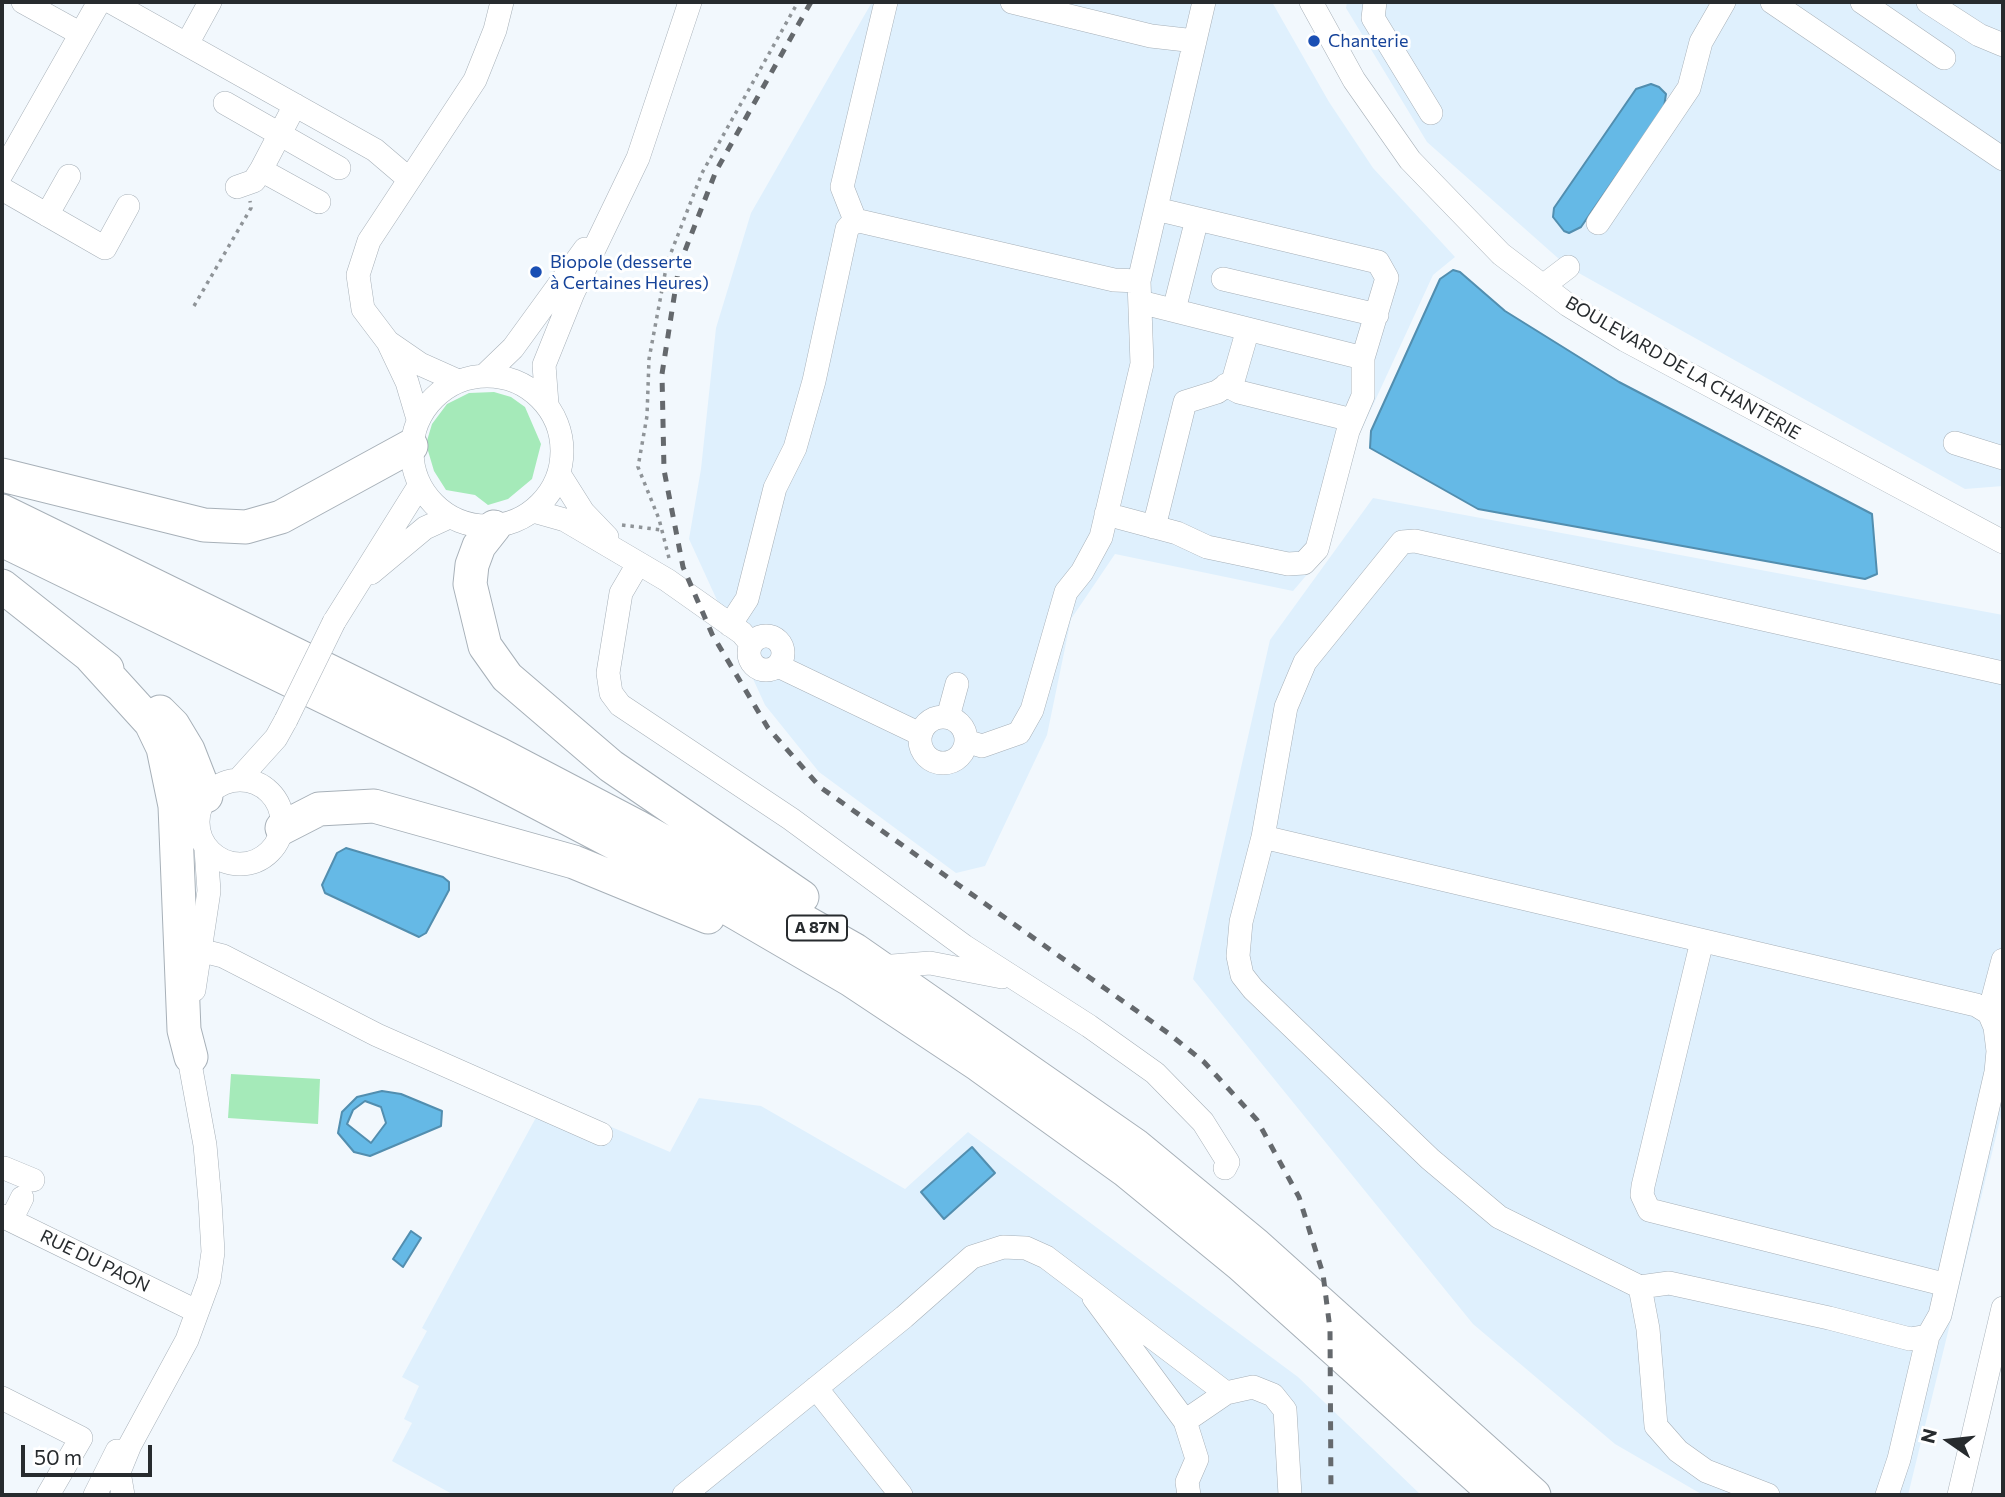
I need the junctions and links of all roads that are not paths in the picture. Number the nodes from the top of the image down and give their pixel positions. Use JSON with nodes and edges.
{"nodes":[{"id":1,"x":23,"y":2,"type":"edge"},
{"id":2,"x":99,"y":2,"type":"edge"},
{"id":3,"x":111,"y":2,"type":"edge"},
{"id":4,"x":210,"y":2,"type":"edge"},
{"id":5,"x":502,"y":2,"type":"edge"},
{"id":6,"x":690,"y":2,"type":"edge"},
{"id":7,"x":705,"y":2,"type":"edge"},
{"id":8,"x":886,"y":2,"type":"edge"},
{"id":9,"x":1012,"y":2,"type":"edge"},
{"id":10,"x":1204,"y":2,"type":"edge"},
{"id":11,"x":1311,"y":2,"type":"edge"},
{"id":12,"x":1375,"y":2,"type":"edge"},
{"id":13,"x":1724,"y":2,"type":"edge"},
{"id":14,"x":1772,"y":2,"type":"edge"},
{"id":15,"x":1863,"y":2,"type":"edge"},
{"id":16,"x":1928,"y":2,"type":"edge"},
{"id":17,"x":81,"y":34,"type":"junction"},
{"id":18,"x":1195,"y":41,"type":"junction"},
{"id":19,"x":187,"y":44,"type":"junction"},
{"id":20,"x":678,"y":45,"type":"junction"},
{"id":21,"x":2003,"y":46,"type":"edge"},
{"id":22,"x":1944,"y":58,"type":"dead end"},
{"id":23,"x":225,"y":103,"type":"dead end"},
{"id":24,"x":295,"y":105,"type":"junction"},
{"id":25,"x":1431,"y":113,"type":"dead end"},
{"id":26,"x":279,"y":135,"type":"junction"},
{"id":27,"x":2003,"y":159,"type":"edge"},
{"id":28,"x":339,"y":168,"type":"dead end"},
{"id":29,"x":261,"y":170,"type":"junction"},
{"id":30,"x":2,"y":173,"type":"edge"},
{"id":31,"x":69,"y":176,"type":"dead end"},
{"id":32,"x":409,"y":180,"type":"junction"},
{"id":33,"x":2,"y":189,"type":"edge"},
{"id":34,"x":241,"y":190,"type":"road end"},
{"id":35,"x":320,"y":202,"type":"dead end"},
{"id":36,"x":128,"y":206,"type":"dead end"},
{"id":37,"x":1156,"y":209,"type":"junction"},
{"id":38,"x":612,"y":214,"type":"junction"},
{"id":39,"x":47,"y":215,"type":"junction"},
{"id":40,"x":1197,"y":219,"type":"junction"},
{"id":41,"x":855,"y":220,"type":"junction"},
{"id":42,"x":1598,"y":223,"type":"dead end"},
{"id":43,"x":1568,"y":267,"type":"dead end"},
{"id":44,"x":1223,"y":279,"type":"dead end"},
{"id":45,"x":1543,"y":286,"type":"junction"},
{"id":46,"x":1140,"y":291,"type":"junction"},
{"id":47,"x":1174,"y":310,"type":"junction"},
{"id":48,"x":1377,"y":315,"type":"junction"},
{"id":49,"x":1248,"y":329,"type":"junction"},
{"id":50,"x":388,"y":342,"type":"junction"},
{"id":51,"x":1363,"y":358,"type":"junction"},
{"id":52,"x":485,"y":375,"type":"junction"},
{"id":53,"x":457,"y":381,"type":"junction"},
{"id":54,"x":1226,"y":386,"type":"junction"},
{"id":55,"x":547,"y":404,"type":"junction"},
{"id":56,"x":1352,"y":420,"type":"junction"},
{"id":57,"x":414,"y":433,"type":"junction"},
{"id":58,"x":1955,"y":443,"type":"dead end"},
{"id":59,"x":2003,"y":458,"type":"edge"},
{"id":60,"x":559,"y":474,"type":"junction"},
{"id":61,"x":2,"y":475,"type":"edge"},
{"id":62,"x":419,"y":486,"type":"junction"},
{"id":63,"x":2,"y":511,"type":"edge"},
{"id":64,"x":533,"y":511,"type":"junction"},
{"id":65,"x":1106,"y":514,"type":"junction"},
{"id":66,"x":449,"y":517,"type":"junction"},
{"id":67,"x":494,"y":527,"type":"junction"},
{"id":68,"x":1154,"y":527,"type":"junction"},
{"id":69,"x":2,"y":540,"type":"edge"},
{"id":70,"x":2003,"y":542,"type":"edge"},
{"id":71,"x":630,"y":559,"type":"junction"},
{"id":72,"x":2,"y":586,"type":"edge"},
{"id":73,"x":355,"y":586,"type":"junction"},
{"id":74,"x":730,"y":625,"type":"junction"},
{"id":75,"x":91,"y":657,"type":"junction"},
{"id":76,"x":2003,"y":673,"type":"edge"},
{"id":77,"x":957,"y":684,"type":"dead end"},
{"id":78,"x":948,"y":717,"type":"junction"},
{"id":79,"x":281,"y":729,"type":"junction"},
{"id":80,"x":920,"y":734,"type":"junction"},
{"id":81,"x":966,"y":741,"type":"junction"},
{"id":82,"x":239,"y":779,"type":"junction"},
{"id":83,"x":272,"y":794,"type":"junction"},
{"id":84,"x":206,"y":796,"type":"junction"},
{"id":85,"x":282,"y":828,"type":"junction"},
{"id":86,"x":1263,"y":837,"type":"junction"},
{"id":87,"x":206,"y":849,"type":"junction"},
{"id":88,"x":240,"y":865,"type":"junction"},
{"id":89,"x":209,"y":891,"type":"junction"},
{"id":90,"x":1702,"y":941,"type":"junction"},
{"id":91,"x":199,"y":950,"type":"junction"},
{"id":92,"x":2003,"y":960,"type":"edge"},
{"id":93,"x":862,"y":966,"type":"junction"},
{"id":94,"x":1014,"y":980,"type":"junction"},
{"id":95,"x":1989,"y":1013,"type":"junction"},
{"id":96,"x":191,"y":1057,"type":"junction"},
{"id":97,"x":2000,"y":1075,"type":"edge"},
{"id":98,"x":601,"y":1134,"type":"dead end"},
{"id":99,"x":4,"y":1168,"type":"dead end"},
{"id":100,"x":1226,"y":1168,"type":"dead end"},
{"id":101,"x":6,"y":1218,"type":"edge"},
{"id":102,"x":210,"y":1223,"type":"junction"},
{"id":103,"x":1947,"y":1285,"type":"junction"},
{"id":104,"x":1086,"y":1286,"type":"junction"},
{"id":105,"x":1640,"y":1287,"type":"junction"},
{"id":106,"x":188,"y":1307,"type":"junction"},
{"id":107,"x":2003,"y":1308,"type":"edge"},
{"id":108,"x":1928,"y":1336,"type":"junction"},
{"id":109,"x":2000,"y":1337,"type":"edge"},
{"id":110,"x":816,"y":1388,"type":"junction"},
{"id":111,"x":1226,"y":1393,"type":"junction"},
{"id":112,"x":2,"y":1398,"type":"edge"},
{"id":113,"x":1185,"y":1421,"type":"junction"},
{"id":114,"x":48,"y":1495,"type":"edge"},
{"id":115,"x":95,"y":1495,"type":"edge"},
{"id":116,"x":123,"y":1495,"type":"edge"},
{"id":117,"x":684,"y":1495,"type":"edge"},
{"id":118,"x":901,"y":1495,"type":"edge"},
{"id":119,"x":1189,"y":1495,"type":"edge"},
{"id":120,"x":1290,"y":1495,"type":"edge"},
{"id":121,"x":1497,"y":1495,"type":"edge"},
{"id":122,"x":1534,"y":1495,"type":"edge"},
{"id":123,"x":1768,"y":1495,"type":"edge"},
{"id":124,"x":1888,"y":1495,"type":"edge"},
{"id":125,"x":1959,"y":1495,"type":"edge"}],
"edges":[{"from":1,"to":17,"type":"street"},
{"from":2,"to":17,"type":"street"},
{"from":3,"to":19,"type":"street"},
{"from":4,"to":19,"type":"street"},
{"from":5,"to":32,"type":"street"},
{"from":6,"to":20,"type":"street"},
{"from":7,"to":20,"type":"street"},
{"from":8,"to":41,"type":"street"},
{"from":9,"to":18,"type":"street"},
{"from":10,"to":18,"type":"street"},
{"from":11,"to":45,"type":"street","name":"BOULEVARD DE LA CHANTERIE"},
{"from":12,"to":25,"type":"street"},
{"from":13,"to":42,"type":"street"},
{"from":14,"to":27,"type":"street"},
{"from":15,"to":22,"type":"street"},
{"from":16,"to":21,"type":"street"},
{"from":17,"to":30,"type":"street"},
{"from":18,"to":37,"type":"street"},
{"from":19,"to":24,"type":"street"},
{"from":20,"to":38,"type":"street"},
{"from":23,"to":26,"type":"street"},
{"from":24,"to":26,"type":"street"},
{"from":24,"to":32,"type":"street"},
{"from":26,"to":28,"type":"street"},
{"from":26,"to":29,"type":"street"},
{"from":29,"to":34,"type":"street"},
{"from":29,"to":35,"type":"street"},
{"from":31,"to":39,"type":"street"},
{"from":32,"to":50,"type":"street"},
{"from":33,"to":39,"type":"street"},
{"from":36,"to":39,"type":"street"},
{"from":37,"to":40,"type":"street"},
{"from":37,"to":46,"type":"street"},
{"from":38,"to":52,"type":"street"},
{"from":38,"to":55,"type":"street"},
{"from":40,"to":47,"type":"street"},
{"from":40,"to":48,"type":"street"},
{"from":41,"to":46,"type":"street"},
{"from":41,"to":74,"type":"street"},
{"from":43,"to":45,"type":"street"},
{"from":44,"to":48,"type":"street"},
{"from":45,"to":70,"type":"street","name":"BOULEVARD DE LA CHANTERIE"},
{"from":46,"to":47,"type":"street"},
{"from":46,"to":65,"type":"street"},
{"from":47,"to":49,"type":"street"},
{"from":48,"to":51,"type":"street"},
{"from":49,"to":51,"type":"street"},
{"from":49,"to":54,"type":"street"},
{"from":50,"to":53,"type":"street"},
{"from":50,"to":57,"type":"street"},
{"from":51,"to":56,"type":"street"},
{"from":52,"to":53,"type":"street"},
{"from":52,"to":55,"type":"street"},
{"from":53,"to":57,"type":"street"},
{"from":54,"to":56,"type":"street"},
{"from":54,"to":68,"type":"street"},
{"from":55,"to":60,"type":"street"},
{"from":56,"to":68,"type":"street"},
{"from":57,"to":61,"type":"highway"},
{"from":57,"to":62,"type":"street"},
{"from":58,"to":59,"type":"street"},
{"from":60,"to":64,"type":"street"},
{"from":60,"to":71,"type":"street"},
{"from":62,"to":66,"type":"street"},
{"from":62,"to":73,"type":"street"},
{"from":63,"to":93,"type":"highway","number":"A 87N"},
{"from":64,"to":67,"type":"street"},
{"from":64,"to":71,"type":"street"},
{"from":65,"to":68,"type":"street"},
{"from":65,"to":81,"type":"street"},
{"from":66,"to":67,"type":"street"},
{"from":66,"to":73,"type":"street"},
{"from":67,"to":93,"type":"highway"},
{"from":69,"to":93,"type":"highway","number":"A 87N"},
{"from":71,"to":74,"type":"street"},
{"from":71,"to":94,"type":"street"},
{"from":72,"to":75,"type":"highway"},
{"from":73,"to":79,"type":"street","bridge":true},
{"from":74,"to":80,"type":"street"},
{"from":75,"to":84,"type":"highway"},
{"from":75,"to":96,"type":"highway"},
{"from":76,"to":86,"type":"street"},
{"from":77,"to":78,"type":"street"},
{"from":78,"to":80,"type":"street"},
{"from":78,"to":81,"type":"street"},
{"from":79,"to":82,"type":"street"},
{"from":79,"to":83,"type":"street"},
{"from":80,"to":81,"type":"street"},
{"from":82,"to":83,"type":"street"},
{"from":82,"to":84,"type":"street"},
{"from":83,"to":85,"type":"street"},
{"from":84,"to":87,"type":"street"},
{"from":85,"to":88,"type":"street"},
{"from":85,"to":93,"type":"highway"},
{"from":86,"to":90,"type":"street"},
{"from":86,"to":105,"type":"street"},
{"from":87,"to":88,"type":"street"},
{"from":87,"to":89,"type":"street"},
{"from":88,"to":89,"type":"street"},
{"from":89,"to":91,"type":"street"},
{"from":90,"to":95,"type":"street"},
{"from":90,"to":103,"type":"street"},
{"from":91,"to":96,"type":"street"},
{"from":91,"to":98,"type":"street"},
{"from":92,"to":95,"type":"street"},
{"from":93,"to":94,"type":"street"},
{"from":93,"to":121,"type":"highway","number":"A 87N"},
{"from":93,"to":122,"type":"highway","number":"A 87N"},
{"from":94,"to":100,"type":"street"},
{"from":95,"to":97,"type":"street"},
{"from":96,"to":102,"type":"street"},
{"from":97,"to":103,"type":"street"},
{"from":99,"to":101,"type":"street"},
{"from":101,"to":106,"type":"street","name":"RUE DU PAON"},
{"from":102,"to":106,"type":"street"},
{"from":102,"to":116,"type":"street"},
{"from":103,"to":108,"type":"street"},
{"from":104,"to":110,"type":"street"},
{"from":104,"to":111,"type":"street"},
{"from":104,"to":113,"type":"street"},
{"from":105,"to":108,"type":"street"},
{"from":105,"to":123,"type":"street"},
{"from":106,"to":115,"type":"street"},
{"from":107,"to":109,"type":"street"},
{"from":108,"to":124,"type":"street"},
{"from":109,"to":125,"type":"street"},
{"from":110,"to":117,"type":"street"},
{"from":110,"to":118,"type":"street"},
{"from":111,"to":113,"type":"street"},
{"from":111,"to":120,"type":"street"},
{"from":112,"to":114,"type":"street"},
{"from":113,"to":119,"type":"street"}]}
